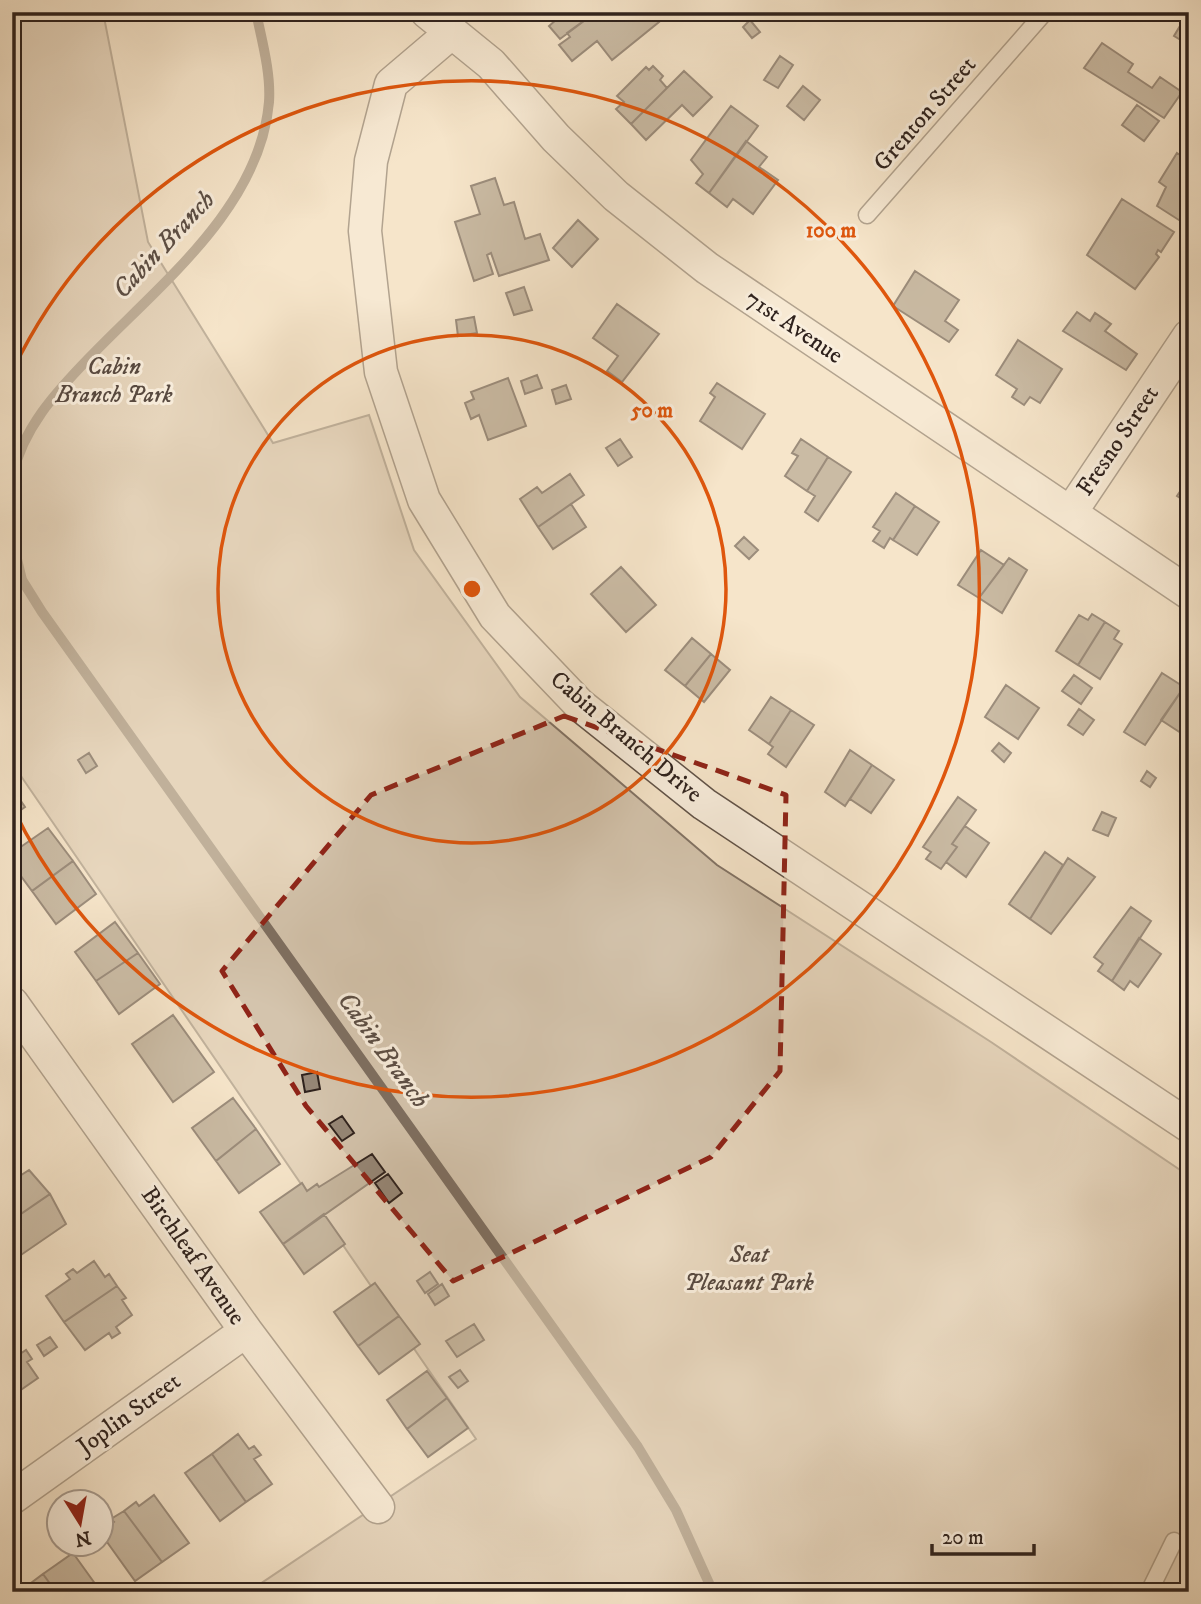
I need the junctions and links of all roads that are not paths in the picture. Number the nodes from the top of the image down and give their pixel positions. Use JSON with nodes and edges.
{"nodes":[{"id":1,"x":427,"y":12,"type":"edge"},
{"id":2,"x":1045,"y":12,"type":"edge"},
{"id":3,"x":449,"y":23,"type":"edge"},
{"id":4,"x":867,"y":215,"type":"dead end"},
{"id":5,"x":1189,"y":336,"type":"edge"},
{"id":6,"x":1070,"y":512,"type":"junction"},
{"id":7,"x":1189,"y":593,"type":"edge"},
{"id":8,"x":12,"y":1003,"type":"edge"},
{"id":9,"x":1189,"y":1126,"type":"edge"},
{"id":10,"x":246,"y":1331,"type":"junction"},
{"id":11,"x":12,"y":1498,"type":"edge"},
{"id":12,"x":378,"y":1507,"type":"dead end"},
{"id":13,"x":1174,"y":1541,"type":"dead end"},
{"id":14,"x":1149,"y":1592,"type":"edge"}],
"edges":[{"from":1,"to":3,"type":"street"},
{"from":2,"to":4,"type":"lane","name":"Grenton Street"},
{"from":3,"to":6,"type":"street","name":"71st Avenue"},
{"from":3,"to":9,"type":"street","name":"Cabin Branch Drive"},
{"from":5,"to":6,"type":"street","name":"Fresno Street"},
{"from":6,"to":7,"type":"street","name":"71st Avenue"},
{"from":8,"to":10,"type":"street","name":"Birchleaf Avenue"},
{"from":10,"to":11,"type":"street","name":"Joplin Street"},
{"from":10,"to":12,"type":"street","name":"Birchleaf Avenue"},
{"from":13,"to":14,"type":"lane"}]}
